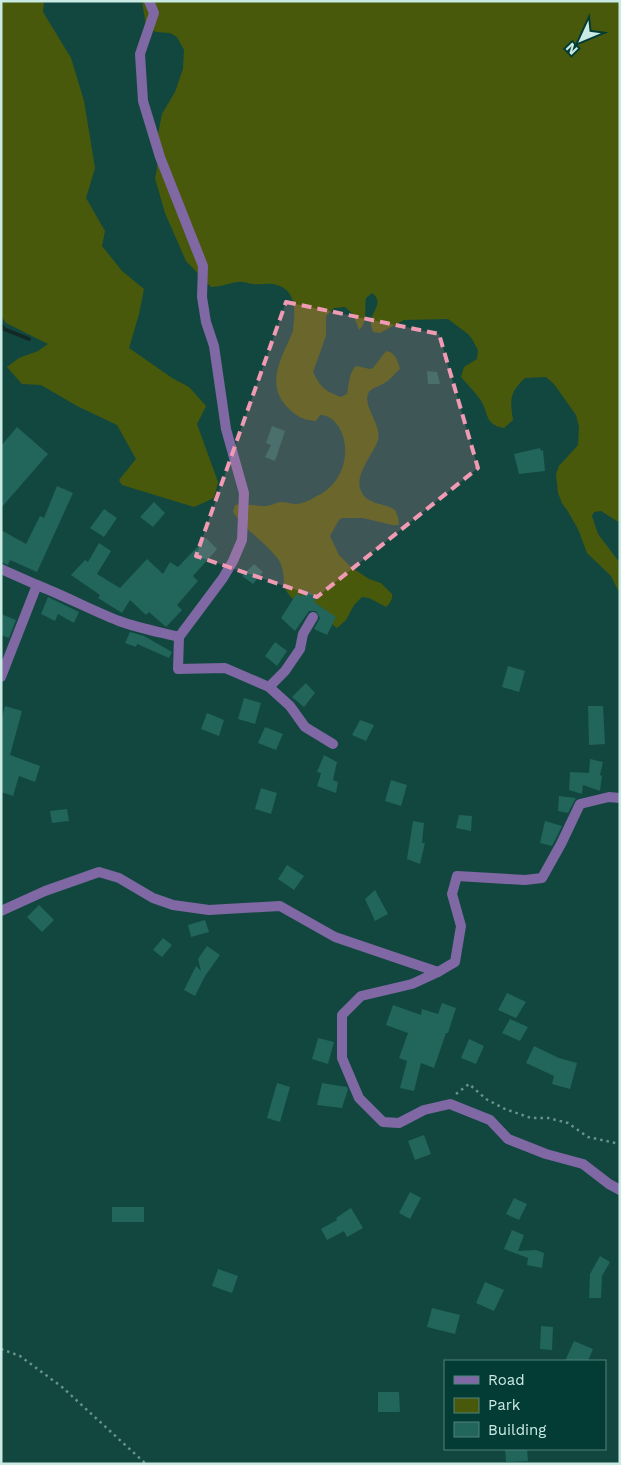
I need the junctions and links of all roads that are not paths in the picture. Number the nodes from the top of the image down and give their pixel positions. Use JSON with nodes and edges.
{"nodes":[{"id":1,"x":149,"y":1,"type":"edge"},
{"id":2,"x":1,"y":568,"type":"edge"},
{"id":3,"x":37,"y":585,"type":"junction"},
{"id":4,"x":313,"y":617,"type":"dead end"},
{"id":5,"x":178,"y":637,"type":"junction"},
{"id":6,"x":1,"y":677,"type":"edge"},
{"id":7,"x":269,"y":687,"type":"junction"},
{"id":8,"x":333,"y":744,"type":"dead end"},
{"id":9,"x":620,"y":798,"type":"edge"},
{"id":10,"x":1,"y":911,"type":"edge"},
{"id":11,"x":438,"y":972,"type":"junction"},
{"id":12,"x":620,"y":1190,"type":"edge"}],
"edges":[{"from":1,"to":5,"type":"street"},
{"from":2,"to":3,"type":"street"},
{"from":3,"to":5,"type":"street"},
{"from":3,"to":6,"type":"street"},
{"from":4,"to":7,"type":"street"},
{"from":5,"to":7,"type":"street"},
{"from":7,"to":8,"type":"street"},
{"from":9,"to":11,"type":"street"},
{"from":10,"to":11,"type":"street"},
{"from":11,"to":12,"type":"street"}]}
